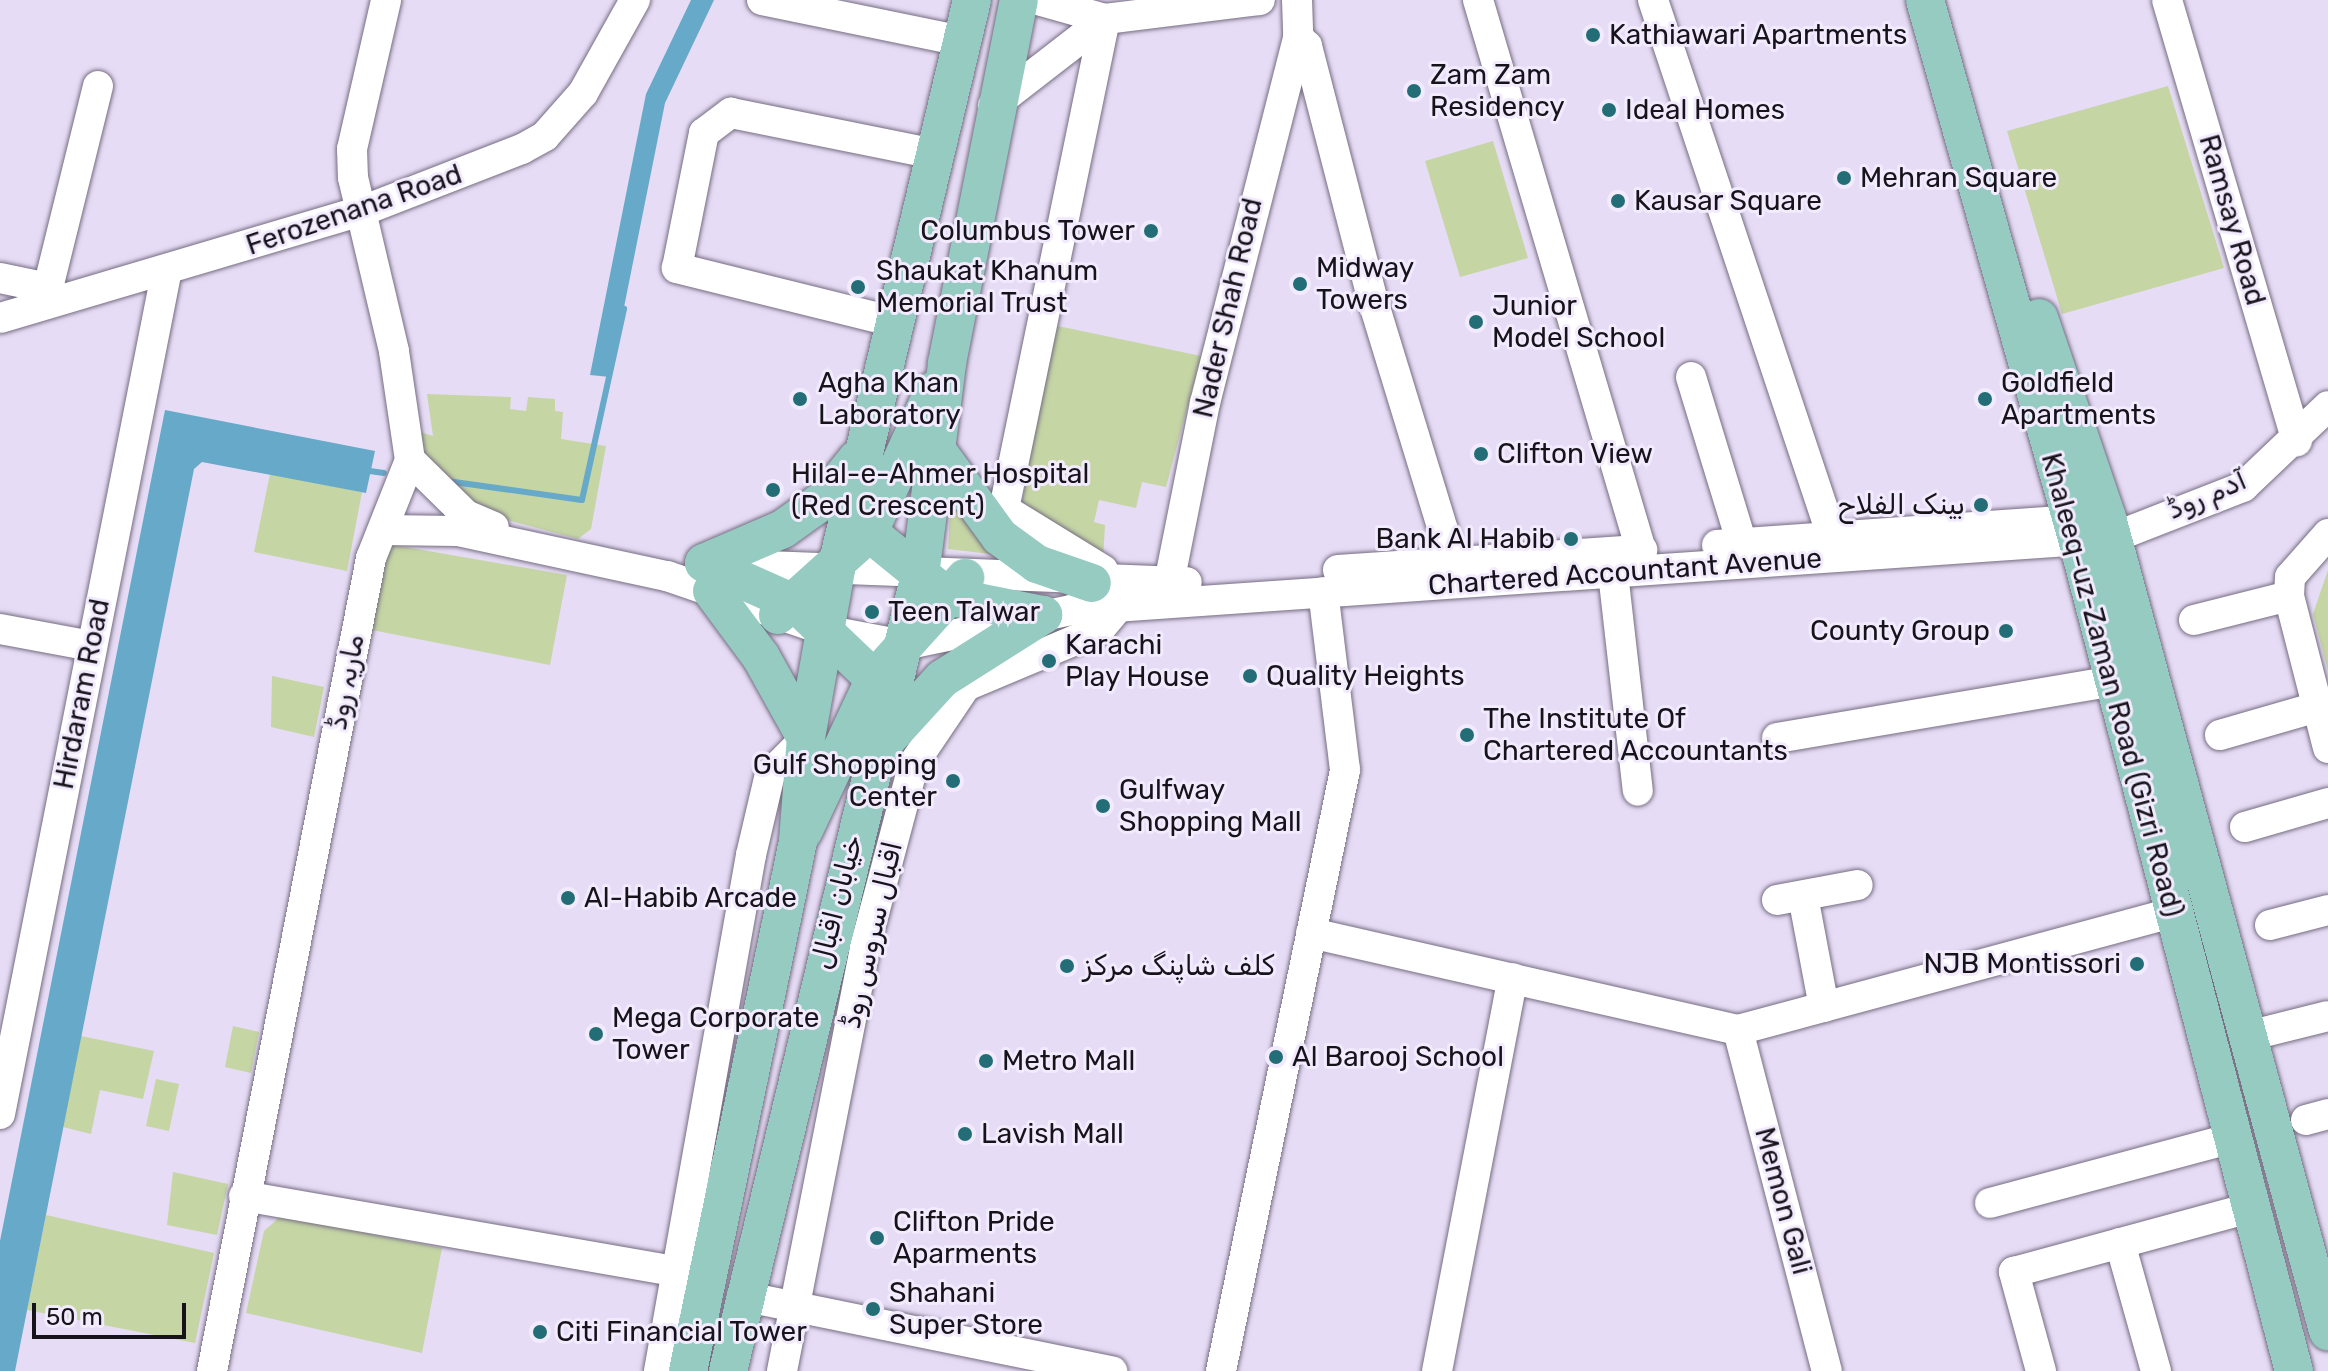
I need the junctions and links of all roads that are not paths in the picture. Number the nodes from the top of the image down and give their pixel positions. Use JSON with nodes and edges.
{"nodes":[{"id":1,"x":386,"y":0,"type":"edge"},
{"id":2,"x":635,"y":0,"type":"edge"},
{"id":3,"x":762,"y":0,"type":"edge"},
{"id":4,"x":972,"y":0,"type":"edge"},
{"id":5,"x":1019,"y":0,"type":"edge"},
{"id":6,"x":1038,"y":0,"type":"edge"},
{"id":7,"x":1260,"y":0,"type":"edge"},
{"id":8,"x":1297,"y":0,"type":"edge"},
{"id":9,"x":1478,"y":0,"type":"edge"},
{"id":10,"x":1653,"y":0,"type":"edge"},
{"id":11,"x":1925,"y":0,"type":"edge"},
{"id":12,"x":1946,"y":0,"type":"edge"},
{"id":13,"x":2167,"y":0,"type":"edge"},
{"id":14,"x":1105,"y":19,"type":"junction"},
{"id":15,"x":1298,"y":37,"type":"junction"},
{"id":16,"x":962,"y":41,"type":"junction"},
{"id":17,"x":98,"y":86,"type":"dead end"},
{"id":18,"x":993,"y":106,"type":"junction"},
{"id":19,"x":935,"y":154,"type":"junction"},
{"id":20,"x":362,"y":211,"type":"junction"},
{"id":21,"x":166,"y":274,"type":"junction"},
{"id":22,"x":0,"y":278,"type":"edge"},
{"id":23,"x":53,"y":294,"type":"junction"},
{"id":24,"x":0,"y":318,"type":"edge"},
{"id":25,"x":895,"y":322,"type":"junction"},
{"id":26,"x":947,"y":363,"type":"junction"},
{"id":27,"x":1691,"y":377,"type":"dead end"},
{"id":28,"x":2328,"y":406,"type":"edge"},
{"id":29,"x":2297,"y":441,"type":"junction"},
{"id":30,"x":864,"y":450,"type":"junction"},
{"id":31,"x":938,"y":452,"type":"junction"},
{"id":32,"x":410,"y":460,"type":"junction"},
{"id":33,"x":1002,"y":523,"type":"junction"},
{"id":34,"x":858,"y":525,"type":"junction"},
{"id":35,"x":383,"y":530,"type":"junction"},
{"id":36,"x":2092,"y":530,"type":"junction"},
{"id":37,"x":458,"y":531,"type":"junction"},
{"id":38,"x":2328,"y":534,"type":"edge"},
{"id":39,"x":1832,"y":536,"type":"junction"},
{"id":40,"x":1742,"y":544,"type":"junction"},
{"id":41,"x":1641,"y":550,"type":"junction"},
{"id":42,"x":1453,"y":562,"type":"junction"},
{"id":43,"x":836,"y":570,"type":"junction"},
{"id":44,"x":1613,"y":573,"type":"junction"},
{"id":45,"x":708,"y":577,"type":"junction"},
{"id":46,"x":944,"y":583,"type":"junction"},
{"id":47,"x":1171,"y":586,"type":"junction"},
{"id":48,"x":1323,"y":592,"type":"junction"},
{"id":49,"x":1105,"y":595,"type":"junction"},
{"id":50,"x":2289,"y":596,"type":"junction"},
{"id":51,"x":787,"y":609,"type":"junction"},
{"id":52,"x":1043,"y":615,"type":"junction"},
{"id":53,"x":2194,"y":620,"type":"dead end"},
{"id":54,"x":0,"y":629,"type":"edge"},
{"id":55,"x":824,"y":630,"type":"junction"},
{"id":56,"x":904,"y":645,"type":"junction"},
{"id":57,"x":91,"y":646,"type":"junction"},
{"id":58,"x":2113,"y":681,"type":"junction"},
{"id":59,"x":882,"y":686,"type":"junction"},
{"id":60,"x":2317,"y":707,"type":"junction"},
{"id":61,"x":2220,"y":735,"type":"dead end"},
{"id":62,"x":806,"y":738,"type":"junction"},
{"id":63,"x":1777,"y":738,"type":"dead end"},
{"id":64,"x":2328,"y":748,"type":"edge"},
{"id":65,"x":872,"y":756,"type":"junction"},
{"id":66,"x":1638,"y":791,"type":"dead end"},
{"id":67,"x":2328,"y":803,"type":"edge"},
{"id":68,"x":2245,"y":827,"type":"dead end"},
{"id":69,"x":798,"y":841,"type":"junction"},
{"id":70,"x":1858,"y":885,"type":"dead end"},
{"id":71,"x":2328,"y":910,"type":"edge"},
{"id":72,"x":2171,"y":913,"type":"junction"},
{"id":73,"x":2270,"y":925,"type":"dead end"},
{"id":74,"x":1311,"y":933,"type":"junction"},
{"id":75,"x":1513,"y":978,"type":"junction"},
{"id":76,"x":1824,"y":1007,"type":"junction"},
{"id":77,"x":2328,"y":1016,"type":"edge"},
{"id":78,"x":1738,"y":1030,"type":"junction"},
{"id":79,"x":2248,"y":1036,"type":"junction"},
{"id":80,"x":0,"y":1114,"type":"edge"},
{"id":81,"x":2232,"y":1138,"type":"junction"},
{"id":82,"x":2284,"y":1170,"type":"junction"},
{"id":83,"x":244,"y":1196,"type":"junction"},
{"id":84,"x":2246,"y":1196,"type":"junction"},
{"id":85,"x":1990,"y":1203,"type":"dead end"},
{"id":86,"x":2120,"y":1243,"type":"junction"},
{"id":87,"x":678,"y":1272,"type":"junction"},
{"id":88,"x":742,"y":1296,"type":"junction"},
{"id":89,"x":795,"y":1306,"type":"junction"},
{"id":90,"x":2328,"y":1331,"type":"edge"},
{"id":91,"x":212,"y":1371,"type":"edge"},
{"id":92,"x":659,"y":1371,"type":"edge"},
{"id":93,"x":688,"y":1371,"type":"edge"},
{"id":94,"x":728,"y":1371,"type":"edge"},
{"id":95,"x":782,"y":1371,"type":"edge"},
{"id":96,"x":1112,"y":1371,"type":"edge"},
{"id":97,"x":1221,"y":1371,"type":"edge"},
{"id":98,"x":1437,"y":1371,"type":"edge"},
{"id":99,"x":1827,"y":1371,"type":"edge"},
{"id":100,"x":2041,"y":1371,"type":"edge"},
{"id":101,"x":2156,"y":1371,"type":"edge"},
{"id":102,"x":2294,"y":1371,"type":"edge"}],
"edges":[{"from":1,"to":20,"type":"street"},
{"from":2,"to":20,"type":"street","name":"Ferozenana Road"},
{"from":3,"to":16,"type":"street"},
{"from":4,"to":16,"type":"main road"},
{"from":5,"to":18,"type":"main road"},
{"from":6,"to":14,"type":"street"},
{"from":7,"to":14,"type":"street"},
{"from":8,"to":15,"type":"street"},
{"from":9,"to":41,"type":"street"},
{"from":10,"to":39,"type":"street"},
{"from":11,"to":36,"type":"main road","name":"Khaleeq-uz-Zaman Road (Gizri Road)"},
{"from":12,"to":36,"type":"main road","name":"Khaleeq-uz-Zaman Road (Gizri Road)"},
{"from":13,"to":29,"type":"street","name":"Ramsay Road"},
{"from":14,"to":18,"type":"street"},
{"from":14,"to":33,"type":"street"},
{"from":15,"to":42,"type":"street"},
{"from":15,"to":47,"type":"street","name":"Nader Shah Road"},
{"from":16,"to":19,"type":"main road"},
{"from":17,"to":23,"type":"street"},
{"from":18,"to":26,"type":"main road"},
{"from":19,"to":25,"type":"main road"},
{"from":19,"to":25,"type":"street"},
{"from":20,"to":21,"type":"street","name":"Ferozenana Road"},
{"from":20,"to":32,"type":"street"},
{"from":21,"to":23,"type":"street","name":"Ferozenana Road"},
{"from":21,"to":57,"type":"street","name":"Hirdaram Road"},
{"from":22,"to":23,"type":"street"},
{"from":23,"to":24,"type":"street","name":"Ferozenana Road"},
{"from":25,"to":30,"type":"main road"},
{"from":26,"to":31,"type":"main road"},
{"from":26,"to":34,"type":"main road"},
{"from":27,"to":40,"type":"street"},
{"from":28,"to":29,"type":"street","name":"آدم روڈ"},
{"from":29,"to":36,"type":"street","name":"آدم روڈ"},
{"from":30,"to":34,"type":"main road"},
{"from":30,"to":45,"type":"main road"},
{"from":31,"to":33,"type":"main road"},
{"from":31,"to":46,"type":"main road"},
{"from":32,"to":35,"type":"street","name":"ماریہ روڈ"},
{"from":32,"to":37,"type":"street"},
{"from":32,"to":45,"type":"street"},
{"from":33,"to":47,"type":"street"},
{"from":33,"to":49,"type":"main road"},
{"from":34,"to":43,"type":"main road","name":"خیابان اقبال"},
{"from":34,"to":46,"type":"main road"},
{"from":35,"to":37,"type":"street"},
{"from":35,"to":83,"type":"street","name":"ماریہ روڈ"},
{"from":36,"to":39,"type":"street","name":"Chartered Accountant Avenue"},
{"from":36,"to":44,"type":"street","name":"Chartered Accountant Avenue"},
{"from":36,"to":58,"type":"main road","name":"Khaleeq-uz-Zaman Road (Gizri Road)"},
{"from":36,"to":79,"type":"main road","name":"Khaleeq-uz-Zaman Road (Gizri Road)"},
{"from":37,"to":45,"type":"street"},
{"from":38,"to":50,"type":"street"},
{"from":39,"to":40,"type":"street","name":"Chartered Accountant Avenue"},
{"from":40,"to":41,"type":"street","name":"Chartered Accountant Avenue"},
{"from":41,"to":42,"type":"street","name":"Chartered Accountant Avenue"},
{"from":42,"to":47,"type":"street","name":"Chartered Accountant Avenue"},
{"from":43,"to":45,"type":"street"},
{"from":43,"to":46,"type":"street"},
{"from":43,"to":51,"type":"main road"},
{"from":43,"to":55,"type":"main road","name":"خیابان اقبال"},
{"from":44,"to":48,"type":"street","name":"Chartered Accountant Avenue"},
{"from":44,"to":66,"type":"street"},
{"from":45,"to":51,"type":"main road"},
{"from":45,"to":62,"type":"main road"},
{"from":46,"to":49,"type":"street"},
{"from":46,"to":52,"type":"main road"},
{"from":46,"to":56,"type":"main road"},
{"from":47,"to":48,"type":"street","name":"Chartered Accountant Avenue"},
{"from":47,"to":49,"type":"street"},
{"from":48,"to":74,"type":"street"},
{"from":49,"to":52,"type":"street"},
{"from":49,"to":89,"type":"street","name":"اقبال سروس روڈ"},
{"from":50,"to":53,"type":"street"},
{"from":50,"to":60,"type":"street"},
{"from":51,"to":55,"type":"main road"},
{"from":52,"to":56,"type":"street"},
{"from":52,"to":65,"type":"main road"},
{"from":54,"to":57,"type":"street"},
{"from":55,"to":56,"type":"street"},
{"from":55,"to":59,"type":"main road"},
{"from":55,"to":62,"type":"main road","name":"خیابان اقبال"},
{"from":56,"to":59,"type":"main road","name":"خیابان اقبال"},
{"from":57,"to":80,"type":"street","name":"Hirdaram Road"},
{"from":58,"to":63,"type":"street"},
{"from":58,"to":72,"type":"main road","name":"Khaleeq-uz-Zaman Road (Gizri Road)"},
{"from":59,"to":65,"type":"main road","name":"خیابان اقبال"},
{"from":59,"to":69,"type":"main road"},
{"from":60,"to":61,"type":"street"},
{"from":60,"to":64,"type":"street"},
{"from":62,"to":69,"type":"main road","name":"خیابان اقبال"},
{"from":62,"to":87,"type":"street"},
{"from":65,"to":88,"type":"main road","name":"خیابان اقبال"},
{"from":67,"to":68,"type":"street"},
{"from":69,"to":93,"type":"main road","name":"خیابان اقبال"},
{"from":70,"to":76,"type":"street"},
{"from":71,"to":73,"type":"street"},
{"from":72,"to":76,"type":"street"},
{"from":72,"to":81,"type":"main road","name":"Khaleeq-uz-Zaman Road (Gizri Road)"},
{"from":74,"to":75,"type":"street"},
{"from":74,"to":97,"type":"street"},
{"from":75,"to":78,"type":"street"},
{"from":75,"to":98,"type":"street"},
{"from":76,"to":78,"type":"street"},
{"from":77,"to":79,"type":"street"},
{"from":78,"to":99,"type":"street","name":"Memon Gali"},
{"from":79,"to":82,"type":"main road","name":"Khaleeq-uz-Zaman Road (Gizri Road)"},
{"from":81,"to":84,"type":"main road","name":"Khaleeq-uz-Zaman Road (Gizri Road)"},
{"from":81,"to":85,"type":"street"},
{"from":82,"to":84,"type":"main road"},
{"from":82,"to":90,"type":"main road","name":"Khaleeq-uz-Zaman Road (Gizri Road)"},
{"from":83,"to":87,"type":"street"},
{"from":83,"to":91,"type":"street","name":"ماریہ روڈ"},
{"from":84,"to":86,"type":"street"},
{"from":84,"to":102,"type":"main road","name":"Khaleeq-uz-Zaman Road (Gizri Road)"},
{"from":86,"to":100,"type":"street"},
{"from":86,"to":101,"type":"street"},
{"from":87,"to":92,"type":"street"},
{"from":88,"to":89,"type":"street"},
{"from":88,"to":94,"type":"main road","name":"خیابان اقبال"},
{"from":89,"to":95,"type":"street","name":"اقبال سروس روڈ"},
{"from":89,"to":96,"type":"street"}]}
